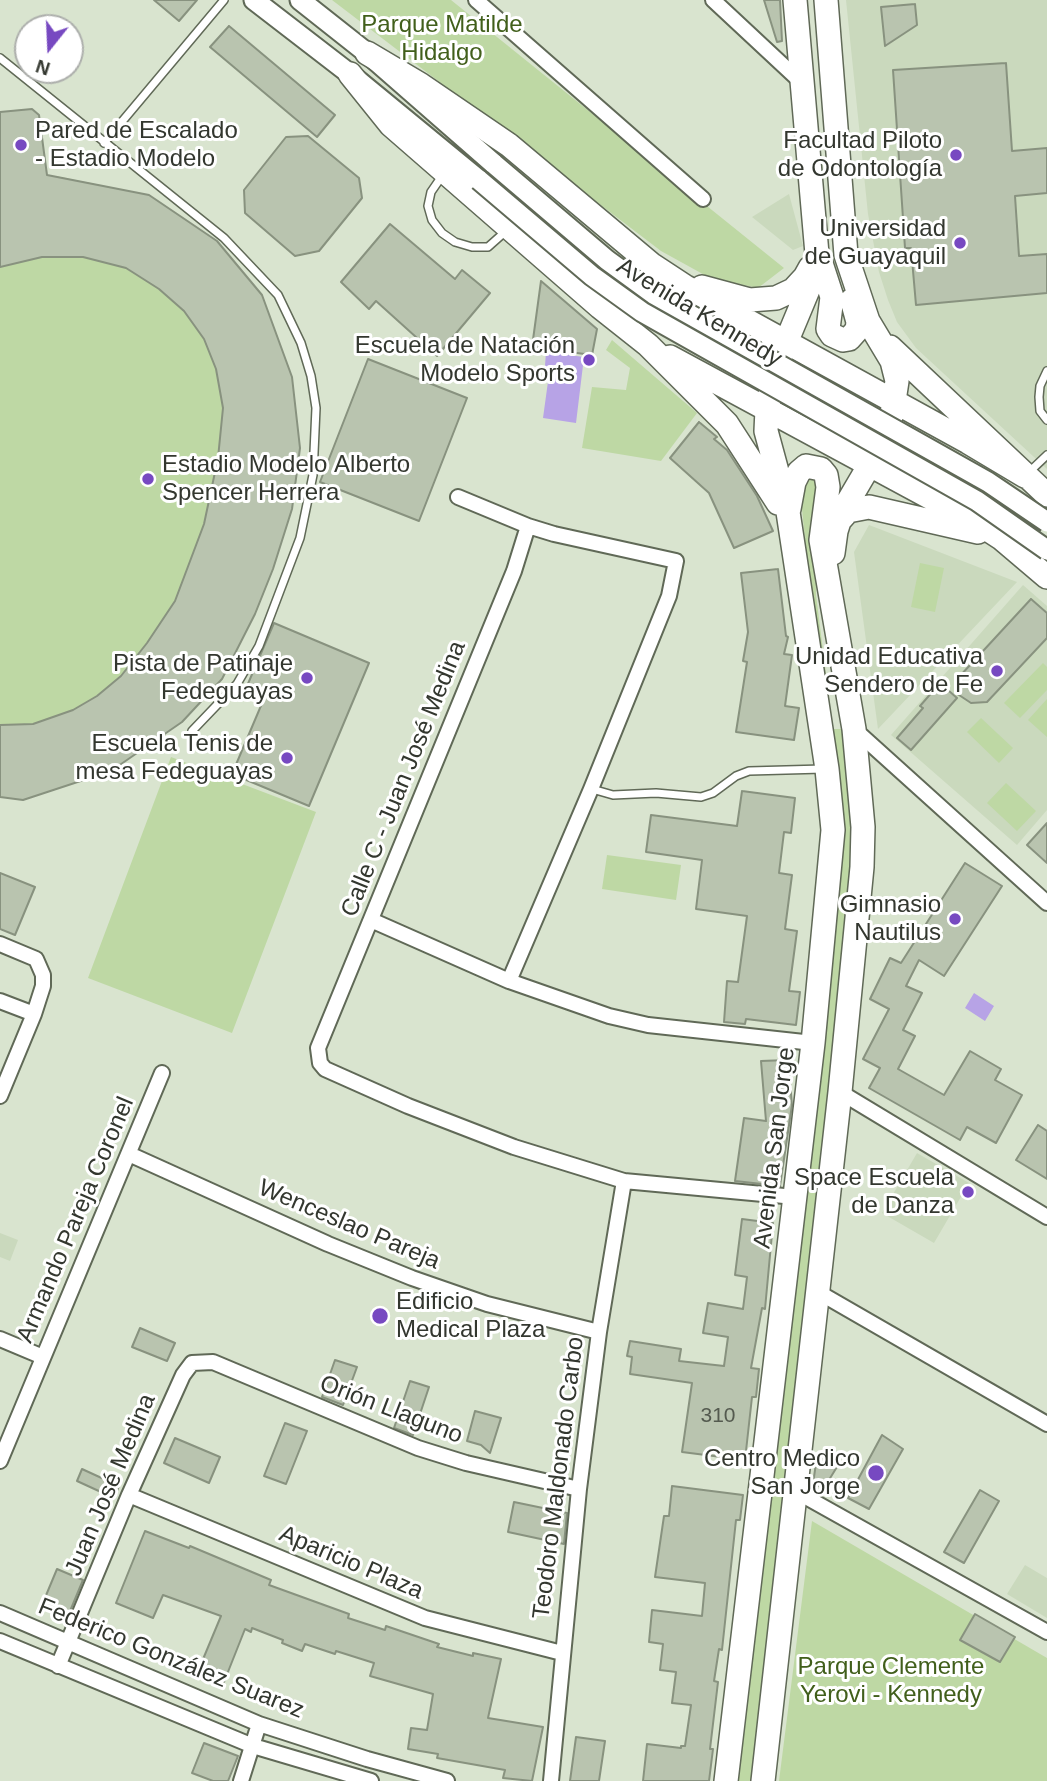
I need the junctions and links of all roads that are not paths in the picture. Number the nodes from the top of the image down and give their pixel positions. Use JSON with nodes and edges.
{"nodes":[{"id":1,"x":224,"y":0,"type":"edge"},
{"id":2,"x":254,"y":0,"type":"edge"},
{"id":3,"x":300,"y":0,"type":"edge"},
{"id":4,"x":476,"y":0,"type":"edge"},
{"id":5,"x":712,"y":0,"type":"edge"},
{"id":6,"x":795,"y":0,"type":"edge"},
{"id":7,"x":826,"y":0,"type":"edge"},
{"id":8,"x":368,"y":53,"type":"junction"},
{"id":9,"x":0,"y":58,"type":"edge"},
{"id":10,"x":350,"y":74,"type":"junction"},
{"id":11,"x":801,"y":82,"type":"junction"},
{"id":12,"x":104,"y":142,"type":"junction"},
{"id":13,"x":444,"y":172,"type":"junction"},
{"id":14,"x":703,"y":199,"type":"dead end"},
{"id":15,"x":509,"y":228,"type":"junction"},
{"id":16,"x":817,"y":247,"type":"junction"},
{"id":17,"x":846,"y":255,"type":"junction"},
{"id":18,"x":651,"y":264,"type":"junction"},
{"id":19,"x":715,"y":305,"type":"junction"},
{"id":20,"x":877,"y":335,"type":"junction"},
{"id":21,"x":786,"y":344,"type":"junction"},
{"id":22,"x":648,"y":345,"type":"junction"},
{"id":23,"x":681,"y":363,"type":"junction"},
{"id":24,"x":1047,"y":371,"type":"edge"},
{"id":25,"x":895,"y":402,"type":"junction"},
{"id":26,"x":767,"y":409,"type":"junction"},
{"id":27,"x":1047,"y":420,"type":"edge"},
{"id":28,"x":968,"y":442,"type":"junction"},
{"id":29,"x":1047,"y":455,"type":"edge"},
{"id":30,"x":869,"y":466,"type":"junction"},
{"id":31,"x":1025,"y":476,"type":"junction"},
{"id":32,"x":1047,"y":495,"type":"edge"},
{"id":33,"x":458,"y":497,"type":"dead end"},
{"id":34,"x":936,"y":500,"type":"junction"},
{"id":35,"x":789,"y":517,"type":"junction"},
{"id":36,"x":839,"y":521,"type":"junction"},
{"id":37,"x":1047,"y":522,"type":"edge"},
{"id":38,"x":527,"y":526,"type":"junction"},
{"id":39,"x":1047,"y":550,"type":"edge"},
{"id":40,"x":1021,"y":555,"type":"junction"},
{"id":41,"x":1047,"y":577,"type":"edge"},
{"id":42,"x":829,"y":587,"type":"junction"},
{"id":43,"x":854,"y":729,"type":"junction"},
{"id":44,"x":192,"y":731,"type":"dead end"},
{"id":45,"x":827,"y":769,"type":"junction"},
{"id":46,"x":591,"y":789,"type":"junction"},
{"id":47,"x":1047,"y":903,"type":"edge"},
{"id":48,"x":371,"y":920,"type":"junction"},
{"id":49,"x":0,"y":944,"type":"edge"},
{"id":50,"x":509,"y":981,"type":"junction"},
{"id":51,"x":0,"y":1001,"type":"edge"},
{"id":52,"x":34,"y":1014,"type":"junction"},
{"id":53,"x":813,"y":1042,"type":"junction"},
{"id":54,"x":162,"y":1073,"type":"dead end"},
{"id":55,"x":840,"y":1092,"type":"junction"},
{"id":56,"x":0,"y":1096,"type":"edge"},
{"id":57,"x":129,"y":1154,"type":"junction"},
{"id":58,"x":624,"y":1181,"type":"junction"},
{"id":59,"x":795,"y":1197,"type":"junction"},
{"id":60,"x":1047,"y":1217,"type":"edge"},
{"id":61,"x":818,"y":1292,"type":"junction"},
{"id":62,"x":599,"y":1332,"type":"junction"},
{"id":63,"x":0,"y":1339,"type":"edge"},
{"id":64,"x":43,"y":1357,"type":"junction"},
{"id":65,"x":192,"y":1363,"type":"joint"},
{"id":66,"x":1047,"y":1424,"type":"edge"},
{"id":67,"x":0,"y":1461,"type":"edge"},
{"id":68,"x":579,"y":1489,"type":"junction"},
{"id":69,"x":795,"y":1491,"type":"junction"},
{"id":70,"x":129,"y":1495,"type":"junction"},
{"id":71,"x":0,"y":1613,"type":"edge"},
{"id":72,"x":1047,"y":1632,"type":"edge"},
{"id":73,"x":0,"y":1641,"type":"edge"},
{"id":74,"x":68,"y":1641,"type":"junction"},
{"id":75,"x":562,"y":1653,"type":"junction"},
{"id":76,"x":58,"y":1666,"type":"junction"},
{"id":77,"x":260,"y":1724,"type":"junction"},
{"id":78,"x":253,"y":1746,"type":"junction"},
{"id":79,"x":241,"y":1781,"type":"edge"},
{"id":80,"x":371,"y":1781,"type":"edge"},
{"id":81,"x":447,"y":1781,"type":"edge"},
{"id":82,"x":551,"y":1781,"type":"edge"},
{"id":83,"x":726,"y":1781,"type":"edge"},
{"id":84,"x":763,"y":1781,"type":"edge"}],
"edges":[{"from":1,"to":12,"type":"lane"},
{"from":2,"to":10,"type":"main road","name":"Avenida Kennedy"},
{"from":3,"to":8,"type":"main road","name":"Avenida Kennedy"},
{"from":4,"to":14,"type":"street"},
{"from":5,"to":11,"type":"street"},
{"from":6,"to":11,"type":"main road"},
{"from":7,"to":17,"type":"main road"},
{"from":8,"to":18,"type":"main road"},
{"from":8,"to":37,"type":"main road","name":"Avenida Kennedy","bridge":true},
{"from":9,"to":12,"type":"lane"},
{"from":10,"to":13,"type":"main road"},
{"from":10,"to":39,"type":"main road","name":"Avenida Kennedy","bridge":true},
{"from":11,"to":16,"type":"main road"},
{"from":12,"to":44,"type":"lane"},
{"from":13,"to":15,"type":"main road"},
{"from":13,"to":15,"type":"lane"},
{"from":15,"to":22,"type":"main road"},
{"from":16,"to":17,"type":"main road"},
{"from":16,"to":18,"type":"main road"},
{"from":16,"to":21,"type":"main road"},
{"from":17,"to":20,"type":"main road"},
{"from":18,"to":19,"type":"main road"},
{"from":19,"to":21,"type":"main road"},
{"from":19,"to":23,"type":"main road"},
{"from":20,"to":25,"type":"main road"},
{"from":20,"to":31,"type":"main road"},
{"from":21,"to":25,"type":"main road"},
{"from":21,"to":26,"type":"main road"},
{"from":22,"to":23,"type":"main road"},
{"from":22,"to":35,"type":"main road"},
{"from":23,"to":26,"type":"main road"},
{"from":24,"to":27,"type":"lane"},
{"from":25,"to":28,"type":"main road"},
{"from":25,"to":30,"type":"main road"},
{"from":26,"to":30,"type":"main road"},
{"from":26,"to":35,"type":"main road"},
{"from":28,"to":31,"type":"main road"},
{"from":28,"to":34,"type":"main road"},
{"from":29,"to":31,"type":"lane"},
{"from":30,"to":34,"type":"main road"},
{"from":30,"to":36,"type":"main road"},
{"from":31,"to":32,"type":"main road"},
{"from":33,"to":38,"type":"street"},
{"from":34,"to":40,"type":"main road"},
{"from":35,"to":42,"type":"main road"},
{"from":35,"to":45,"type":"main road","name":"Avenida San Jorge"},
{"from":36,"to":40,"type":"main road"},
{"from":36,"to":42,"type":"main road"},
{"from":38,"to":46,"type":"street"},
{"from":38,"to":48,"type":"street","name":"Calle C - Juan José Medina"},
{"from":40,"to":41,"type":"main road"},
{"from":42,"to":43,"type":"main road"},
{"from":43,"to":47,"type":"street"},
{"from":43,"to":55,"type":"main road"},
{"from":45,"to":46,"type":"lane"},
{"from":45,"to":53,"type":"main road","name":"Avenida San Jorge"},
{"from":46,"to":50,"type":"street"},
{"from":48,"to":50,"type":"street"},
{"from":48,"to":58,"type":"street","name":"Calle C - Juan José Medina"},
{"from":49,"to":52,"type":"street"},
{"from":50,"to":53,"type":"street"},
{"from":51,"to":52,"type":"street"},
{"from":52,"to":56,"type":"street"},
{"from":53,"to":59,"type":"main road","name":"Avenida San Jorge"},
{"from":54,"to":57,"type":"street","name":"Armando Pareja Coronel"},
{"from":55,"to":60,"type":"street"},
{"from":55,"to":61,"type":"main road"},
{"from":57,"to":62,"type":"street","name":"Wenceslao Pareja"},
{"from":57,"to":64,"type":"street","name":"Armando Pareja Coronel"},
{"from":58,"to":59,"type":"street"},
{"from":58,"to":62,"type":"street","name":"Teodoro Maldonado Carbo"},
{"from":59,"to":83,"type":"main road","name":"Avenida San Jorge"},
{"from":61,"to":66,"type":"street"},
{"from":61,"to":69,"type":"main road"},
{"from":62,"to":68,"type":"street","name":"Teodoro Maldonado Carbo"},
{"from":63,"to":64,"type":"street"},
{"from":64,"to":67,"type":"street","name":"Armando Pareja Coronel"},
{"from":65,"to":68,"type":"street","name":"Orión Llaguno"},
{"from":65,"to":70,"type":"street","name":"Juan José Medina"},
{"from":68,"to":75,"type":"street","name":"Teodoro Maldonado Carbo"},
{"from":69,"to":72,"type":"street"},
{"from":69,"to":84,"type":"main road"},
{"from":70,"to":74,"type":"street","name":"Juan José Medina"},
{"from":70,"to":75,"type":"street","name":"Aparicio Plaza"},
{"from":71,"to":74,"type":"street","name":"Federico González Suarez"},
{"from":73,"to":76,"type":"street","name":"Federico González Suarez"},
{"from":74,"to":76,"type":"street","name":"Juan José Medina"},
{"from":74,"to":77,"type":"street","name":"Federico González Suarez"},
{"from":75,"to":82,"type":"street","name":"Teodoro Maldonado Carbo"},
{"from":76,"to":78,"type":"street","name":"Federico González Suarez"},
{"from":77,"to":78,"type":"street"},
{"from":77,"to":81,"type":"street","name":"Federico González Suarez"},
{"from":78,"to":79,"type":"street"},
{"from":78,"to":80,"type":"street","name":"Federico González Suarez"}]}
